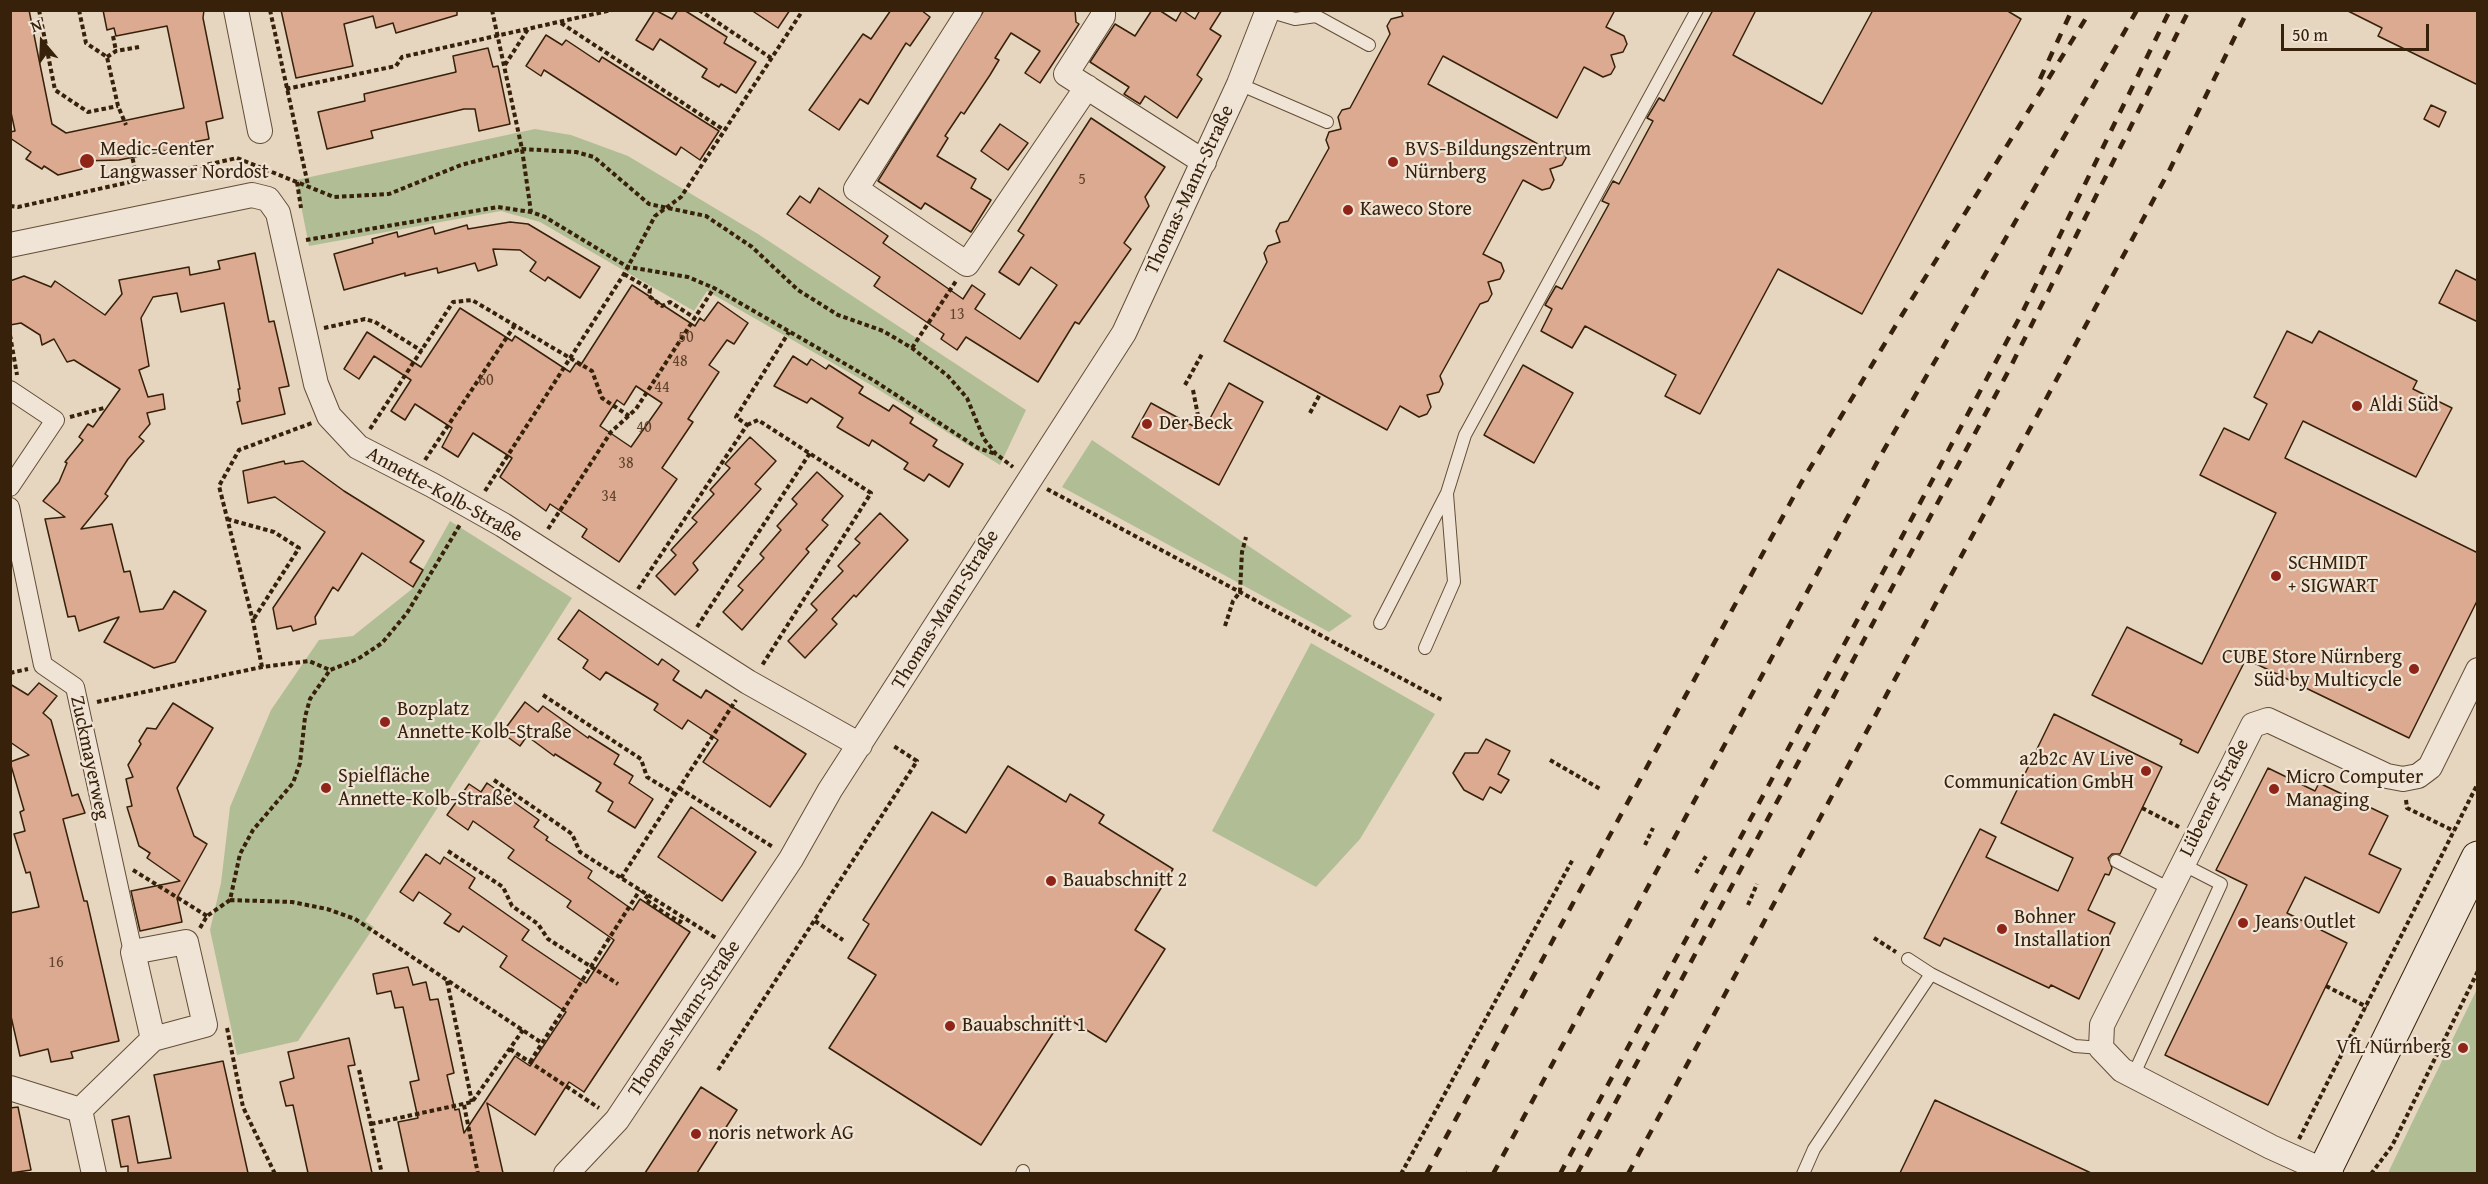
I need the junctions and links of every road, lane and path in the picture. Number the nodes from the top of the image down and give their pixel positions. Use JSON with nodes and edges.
{"nodes":[{"id":1,"x":39,"y":10,"type":"edge"},
{"id":2,"x":78,"y":10,"type":"edge"},
{"id":3,"x":236,"y":10,"type":"edge"},
{"id":4,"x":270,"y":10,"type":"edge"},
{"id":5,"x":492,"y":10,"type":"edge"},
{"id":6,"x":612,"y":10,"type":"edge"},
{"id":7,"x":699,"y":10,"type":"edge"},
{"id":8,"x":802,"y":10,"type":"edge"},
{"id":9,"x":970,"y":10,"type":"edge"},
{"id":10,"x":1103,"y":10,"type":"edge"},
{"id":11,"x":1697,"y":10,"type":"edge"},
{"id":12,"x":1268,"y":11,"type":"edge"},
{"id":13,"x":560,"y":22,"type":"junction"},
{"id":14,"x":528,"y":29,"type":"junction"},
{"id":15,"x":498,"y":35,"type":"junction"},
{"id":16,"x":113,"y":36,"type":"dead end"},
{"id":17,"x":1369,"y":45,"type":"dead end"},
{"id":18,"x":139,"y":47,"type":"dead end"},
{"id":19,"x":116,"y":51,"type":"junction"},
{"id":20,"x":107,"y":57,"type":"junction"},
{"id":21,"x":771,"y":58,"type":"junction"},
{"id":22,"x":504,"y":66,"type":"junction"},
{"id":23,"x":1239,"y":84,"type":"junction"},
{"id":24,"x":1087,"y":87,"type":"junction"},
{"id":25,"x":286,"y":89,"type":"junction"},
{"id":26,"x":118,"y":106,"type":"junction"},
{"id":27,"x":1327,"y":122,"type":"dead end"},
{"id":28,"x":126,"y":125,"type":"dead end"},
{"id":29,"x":724,"y":130,"type":"junction"},
{"id":30,"x":260,"y":131,"type":"dead end"},
{"id":31,"x":522,"y":149,"type":"junction"},
{"id":32,"x":131,"y":151,"type":"dead end"},
{"id":33,"x":1204,"y":162,"type":"junction"},
{"id":34,"x":137,"y":179,"type":"junction"},
{"id":35,"x":309,"y":186,"type":"junction"},
{"id":36,"x":10,"y":206,"type":"edge"},
{"id":37,"x":664,"y":208,"type":"junction"},
{"id":38,"x":531,"y":212,"type":"junction"},
{"id":39,"x":305,"y":240,"type":"dead end"},
{"id":40,"x":10,"y":245,"type":"edge"},
{"id":41,"x":967,"y":264,"type":"junction"},
{"id":42,"x":628,"y":267,"type":"junction"},
{"id":43,"x":624,"y":274,"type":"junction"},
{"id":44,"x":714,"y":288,"type":"junction"},
{"id":45,"x":695,"y":318,"type":"junction"},
{"id":46,"x":514,"y":325,"type":"junction"},
{"id":47,"x":789,"y":332,"type":"junction"},
{"id":48,"x":305,"y":333,"type":"junction"},
{"id":49,"x":10,"y":335,"type":"edge"},
{"id":50,"x":912,"y":348,"type":"junction"},
{"id":51,"x":422,"y":351,"type":"junction"},
{"id":52,"x":1202,"y":354,"type":"dead end"},
{"id":53,"x":569,"y":356,"type":"junction"},
{"id":54,"x":1185,"y":385,"type":"dead end"},
{"id":55,"x":1193,"y":390,"type":"dead end"},
{"id":56,"x":15,"y":393,"type":"edge"},
{"id":57,"x":1320,"y":394,"type":"dead end"},
{"id":58,"x":104,"y":408,"type":"dead end"},
{"id":59,"x":1310,"y":413,"type":"dead end"},
{"id":60,"x":329,"y":416,"type":"junction"},
{"id":61,"x":629,"y":416,"type":"junction"},
{"id":62,"x":55,"y":420,"type":"junction"},
{"id":63,"x":747,"y":425,"type":"junction"},
{"id":64,"x":1200,"y":426,"type":"dead end"},
{"id":65,"x":358,"y":447,"type":"junction"},
{"id":66,"x":810,"y":453,"type":"junction"},
{"id":67,"x":414,"y":476,"type":"junction"},
{"id":68,"x":1030,"y":479,"type":"junction"},
{"id":69,"x":10,"y":487,"type":"edge"},
{"id":70,"x":1447,"y":493,"type":"junction"},
{"id":71,"x":10,"y":507,"type":"edge"},
{"id":72,"x":473,"y":508,"type":"junction"},
{"id":73,"x":226,"y":519,"type":"junction"},
{"id":74,"x":1246,"y":537,"type":"dead end"},
{"id":75,"x":536,"y":546,"type":"junction"},
{"id":76,"x":1240,"y":592,"type":"junction"},
{"id":77,"x":628,"y":605,"type":"junction"},
{"id":78,"x":253,"y":621,"type":"junction"},
{"id":79,"x":1380,"y":623,"type":"dead end"},
{"id":80,"x":1225,"y":626,"type":"dead end"},
{"id":81,"x":687,"y":642,"type":"junction"},
{"id":82,"x":1425,"y":648,"type":"dead end"},
{"id":83,"x":262,"y":667,"type":"junction"},
{"id":84,"x":2478,"y":669,"type":"edge"},
{"id":85,"x":330,"y":670,"type":"junction"},
{"id":86,"x":749,"y":682,"type":"junction"},
{"id":87,"x":543,"y":695,"type":"dead end"},
{"id":88,"x":1442,"y":700,"type":"dead end"},
{"id":89,"x":79,"y":706,"type":"junction"},
{"id":90,"x":860,"y":745,"type":"junction"},
{"id":91,"x":892,"y":745,"type":"dead end"},
{"id":92,"x":1550,"y":760,"type":"dead end"},
{"id":93,"x":2403,"y":779,"type":"junction"},
{"id":94,"x":494,"y":780,"type":"dead end"},
{"id":95,"x":2478,"y":783,"type":"edge"},
{"id":96,"x":679,"y":788,"type":"junction"},
{"id":97,"x":1602,"y":790,"type":"dead end"},
{"id":98,"x":675,"y":794,"type":"junction"},
{"id":99,"x":2142,"y":808,"type":"dead end"},
{"id":100,"x":1653,"y":828,"type":"dead end"},
{"id":101,"x":2454,"y":831,"type":"junction"},
{"id":102,"x":2196,"y":836,"type":"junction"},
{"id":103,"x":1645,"y":844,"type":"dead end"},
{"id":104,"x":448,"y":851,"type":"dead end"},
{"id":105,"x":1706,"y":856,"type":"dead end"},
{"id":106,"x":2478,"y":858,"type":"edge"},
{"id":107,"x":791,"y":859,"type":"junction"},
{"id":108,"x":1573,"y":859,"type":"dead end"},
{"id":109,"x":2116,"y":861,"type":"dead end"},
{"id":110,"x":2182,"y":864,"type":"junction"},
{"id":111,"x":113,"y":867,"type":"junction"},
{"id":112,"x":1696,"y":873,"type":"dead end"},
{"id":113,"x":621,"y":878,"type":"junction"},
{"id":114,"x":1757,"y":884,"type":"dead end"},
{"id":115,"x":2170,"y":889,"type":"junction"},
{"id":116,"x":640,"y":890,"type":"junction"},
{"id":117,"x":230,"y":900,"type":"junction"},
{"id":118,"x":1748,"y":905,"type":"dead end"},
{"id":119,"x":207,"y":916,"type":"junction"},
{"id":120,"x":815,"y":921,"type":"junction"},
{"id":121,"x":204,"y":924,"type":"junction"},
{"id":122,"x":196,"y":938,"type":"junction"},
{"id":123,"x":1874,"y":938,"type":"dead end"},
{"id":124,"x":843,"y":940,"type":"dead end"},
{"id":125,"x":732,"y":948,"type":"junction"},
{"id":126,"x":133,"y":952,"type":"junction"},
{"id":127,"x":1908,"y":959,"type":"joint"},
{"id":128,"x":591,"y":968,"type":"junction"},
{"id":129,"x":2478,"y":970,"type":"edge"},
{"id":130,"x":1931,"y":974,"type":"junction"},
{"id":131,"x":447,"y":981,"type":"junction"},
{"id":132,"x":618,"y":984,"type":"dead end"},
{"id":133,"x":2326,"y":986,"type":"dead end"},
{"id":134,"x":2367,"y":1007,"type":"junction"},
{"id":135,"x":225,"y":1016,"type":"dead end"},
{"id":136,"x":523,"y":1030,"type":"junction"},
{"id":137,"x":153,"y":1039,"type":"junction"},
{"id":138,"x":542,"y":1042,"type":"junction"},
{"id":139,"x":2101,"y":1048,"type":"junction"},
{"id":140,"x":510,"y":1049,"type":"junction"},
{"id":141,"x":530,"y":1062,"type":"junction"},
{"id":142,"x":542,"y":1070,"type":"junction"},
{"id":143,"x":718,"y":1070,"type":"dead end"},
{"id":144,"x":359,"y":1071,"type":"dead end"},
{"id":145,"x":560,"y":1074,"type":"dead end"},
{"id":146,"x":538,"y":1075,"type":"dead end"},
{"id":147,"x":2133,"y":1076,"type":"junction"},
{"id":148,"x":557,"y":1080,"type":"junction"},
{"id":149,"x":10,"y":1088,"type":"edge"},
{"id":150,"x":472,"y":1102,"type":"junction"},
{"id":151,"x":464,"y":1105,"type":"junction"},
{"id":152,"x":80,"y":1110,"type":"junction"},
{"id":153,"x":617,"y":1120,"type":"junction"},
{"id":154,"x":371,"y":1124,"type":"junction"},
{"id":155,"x":2290,"y":1155,"type":"junction"},
{"id":156,"x":2326,"y":1172,"type":"edge"},
{"id":157,"x":94,"y":1173,"type":"edge"},
{"id":158,"x":275,"y":1173,"type":"edge"},
{"id":159,"x":382,"y":1173,"type":"edge"},
{"id":160,"x":478,"y":1173,"type":"edge"},
{"id":161,"x":566,"y":1173,"type":"edge"},
{"id":162,"x":1401,"y":1173,"type":"edge"},
{"id":163,"x":1803,"y":1173,"type":"edge"},
{"id":164,"x":2370,"y":1173,"type":"edge"}],
"edges":[{"from":1,"to":26,"type":"path"},
{"from":2,"to":20,"type":"path"},
{"from":3,"to":30,"type":"street"},
{"from":4,"to":25,"type":"path"},
{"from":5,"to":15,"type":"path"},
{"from":6,"to":13,"type":"path"},
{"from":7,"to":21,"type":"path"},
{"from":8,"to":21,"type":"path"},
{"from":9,"to":41,"type":"street"},
{"from":10,"to":24,"type":"street"},
{"from":11,"to":70,"type":"lane"},
{"from":12,"to":17,"type":"lane"},
{"from":12,"to":23,"type":"street","name":"Thomas-Mann-Straße"},
{"from":13,"to":14,"type":"path"},
{"from":13,"to":29,"type":"path"},
{"from":14,"to":15,"type":"path"},
{"from":14,"to":22,"type":"path"},
{"from":15,"to":22,"type":"path"},
{"from":15,"to":25,"type":"path"},
{"from":16,"to":19,"type":"path"},
{"from":18,"to":19,"type":"path"},
{"from":19,"to":20,"type":"path"},
{"from":20,"to":26,"type":"path"},
{"from":21,"to":29,"type":"path"},
{"from":22,"to":31,"type":"path"},
{"from":23,"to":27,"type":"lane"},
{"from":23,"to":33,"type":"street","name":"Thomas-Mann-Straße"},
{"from":24,"to":33,"type":"street"},
{"from":24,"to":41,"type":"street"},
{"from":25,"to":35,"type":"path"},
{"from":26,"to":28,"type":"path"},
{"from":29,"to":37,"type":"path"},
{"from":31,"to":35,"type":"path"},
{"from":31,"to":37,"type":"path"},
{"from":31,"to":38,"type":"path"},
{"from":32,"to":34,"type":"path"},
{"from":33,"to":68,"type":"street","name":"Thomas-Mann-Straße"},
{"from":34,"to":35,"type":"path"},
{"from":34,"to":36,"type":"path"},
{"from":37,"to":42,"type":"path"},
{"from":37,"to":50,"type":"path"},
{"from":38,"to":39,"type":"path"},
{"from":38,"to":42,"type":"path"},
{"from":40,"to":48,"type":"street","name":"Annette-Kolb-Straße"},
{"from":41,"to":50,"type":"path"},
{"from":42,"to":43,"type":"path"},
{"from":42,"to":44,"type":"path"},
{"from":43,"to":45,"type":"path"},
{"from":43,"to":53,"type":"path"},
{"from":44,"to":45,"type":"path"},
{"from":44,"to":47,"type":"path"},
{"from":45,"to":61,"type":"path"},
{"from":46,"to":51,"type":"path"},
{"from":46,"to":53,"type":"path"},
{"from":46,"to":67,"type":"path"},
{"from":47,"to":50,"type":"path"},
{"from":47,"to":63,"type":"path"},
{"from":48,"to":51,"type":"path"},
{"from":48,"to":60,"type":"street","name":"Annette-Kolb-Straße"},
{"from":49,"to":56,"type":"path"},
{"from":51,"to":65,"type":"path"},
{"from":52,"to":54,"type":"path"},
{"from":53,"to":61,"type":"path"},
{"from":53,"to":72,"type":"path"},
{"from":55,"to":64,"type":"path"},
{"from":56,"to":62,"type":"street"},
{"from":57,"to":59,"type":"path"},
{"from":58,"to":62,"type":"path"},
{"from":60,"to":65,"type":"street","name":"Annette-Kolb-Straße"},
{"from":60,"to":73,"type":"path"},
{"from":61,"to":75,"type":"path"},
{"from":62,"to":69,"type":"street"},
{"from":63,"to":66,"type":"path"},
{"from":63,"to":77,"type":"path"},
{"from":65,"to":67,"type":"street","name":"Annette-Kolb-Straße"},
{"from":66,"to":81,"type":"path"},
{"from":66,"to":86,"type":"path"},
{"from":67,"to":72,"type":"street","name":"Annette-Kolb-Straße"},
{"from":68,"to":76,"type":"path"},
{"from":68,"to":90,"type":"street","name":"Thomas-Mann-Straße"},
{"from":70,"to":79,"type":"lane"},
{"from":70,"to":82,"type":"lane"},
{"from":71,"to":89,"type":"street","name":"Zuckmayerweg"},
{"from":72,"to":75,"type":"street","name":"Annette-Kolb-Straße"},
{"from":72,"to":85,"type":"path"},
{"from":73,"to":78,"type":"path"},
{"from":73,"to":78,"type":"path"},
{"from":74,"to":76,"type":"path"},
{"from":75,"to":77,"type":"street","name":"Annette-Kolb-Straße"},
{"from":76,"to":80,"type":"path"},
{"from":76,"to":88,"type":"path"},
{"from":77,"to":81,"type":"street","name":"Annette-Kolb-Straße"},
{"from":78,"to":83,"type":"path"},
{"from":81,"to":86,"type":"street","name":"Annette-Kolb-Straße"},
{"from":83,"to":85,"type":"path"},
{"from":83,"to":89,"type":"path"},
{"from":84,"to":93,"type":"street"},
{"from":85,"to":117,"type":"path"},
{"from":86,"to":90,"type":"street","name":"Annette-Kolb-Straße"},
{"from":86,"to":96,"type":"path"},
{"from":87,"to":98,"type":"path"},
{"from":89,"to":111,"type":"street","name":"Zuckmayerweg"},
{"from":90,"to":107,"type":"street","name":"Thomas-Mann-Straße"},
{"from":91,"to":120,"type":"path"},
{"from":92,"to":97,"type":"path"},
{"from":93,"to":101,"type":"path"},
{"from":93,"to":102,"type":"street","name":"Lübener Straße"},
{"from":94,"to":113,"type":"path"},
{"from":95,"to":101,"type":"path"},
{"from":96,"to":98,"type":"path"},
{"from":96,"to":107,"type":"path"},
{"from":98,"to":113,"type":"path"},
{"from":99,"to":102,"type":"path"},
{"from":100,"to":103,"type":"path"},
{"from":101,"to":134,"type":"path"},
{"from":102,"to":110,"type":"street","name":"Lübener Straße"},
{"from":104,"to":128,"type":"path"},
{"from":105,"to":112,"type":"path"},
{"from":106,"to":156,"type":"main road"},
{"from":107,"to":125,"type":"street","name":"Thomas-Mann-Straße"},
{"from":108,"to":162,"type":"path"},
{"from":109,"to":115,"type":"lane"},
{"from":110,"to":115,"type":"street","name":"Lübener Straße"},
{"from":110,"to":147,"type":"lane"},
{"from":111,"to":119,"type":"path"},
{"from":111,"to":126,"type":"street","name":"Zuckmayerweg"},
{"from":113,"to":116,"type":"path"},
{"from":114,"to":118,"type":"path"},
{"from":115,"to":139,"type":"street","name":"Lübener Straße"},
{"from":116,"to":125,"type":"path"},
{"from":116,"to":128,"type":"path"},
{"from":117,"to":119,"type":"path"},
{"from":117,"to":131,"type":"path"},
{"from":119,"to":121,"type":"path"},
{"from":120,"to":124,"type":"path"},
{"from":120,"to":143,"type":"path"},
{"from":121,"to":122,"type":"path"},
{"from":121,"to":122,"type":"path"},
{"from":122,"to":126,"type":"street"},
{"from":122,"to":137,"type":"street"},
{"from":123,"to":127,"type":"path"},
{"from":125,"to":153,"type":"street","name":"Thomas-Mann-Straße"},
{"from":126,"to":137,"type":"street","name":"Zuckmayerweg"},
{"from":127,"to":130,"type":"lane"},
{"from":128,"to":132,"type":"path"},
{"from":128,"to":138,"type":"path"},
{"from":129,"to":164,"type":"path"},
{"from":130,"to":139,"type":"lane"},
{"from":130,"to":163,"type":"lane"},
{"from":131,"to":136,"type":"path"},
{"from":131,"to":150,"type":"path"},
{"from":133,"to":134,"type":"path"},
{"from":134,"to":155,"type":"path"},
{"from":135,"to":158,"type":"path"},
{"from":136,"to":138,"type":"path"},
{"from":136,"to":140,"type":"path"},
{"from":137,"to":152,"type":"street"},
{"from":138,"to":141,"type":"path"},
{"from":139,"to":147,"type":"street"},
{"from":140,"to":141,"type":"path"},
{"from":140,"to":150,"type":"path"},
{"from":141,"to":142,"type":"path"},
{"from":142,"to":146,"type":"path"},
{"from":142,"to":148,"type":"path"},
{"from":144,"to":154,"type":"path"},
{"from":145,"to":148,"type":"path"},
{"from":147,"to":155,"type":"street"},
{"from":148,"to":153,"type":"path"},
{"from":149,"to":152,"type":"street"},
{"from":150,"to":151,"type":"path"},
{"from":151,"to":154,"type":"path"},
{"from":151,"to":160,"type":"path"},
{"from":152,"to":157,"type":"street"},
{"from":153,"to":161,"type":"street","name":"Thomas-Mann-Straße"},
{"from":154,"to":159,"type":"path"},
{"from":155,"to":156,"type":"street"}]}
